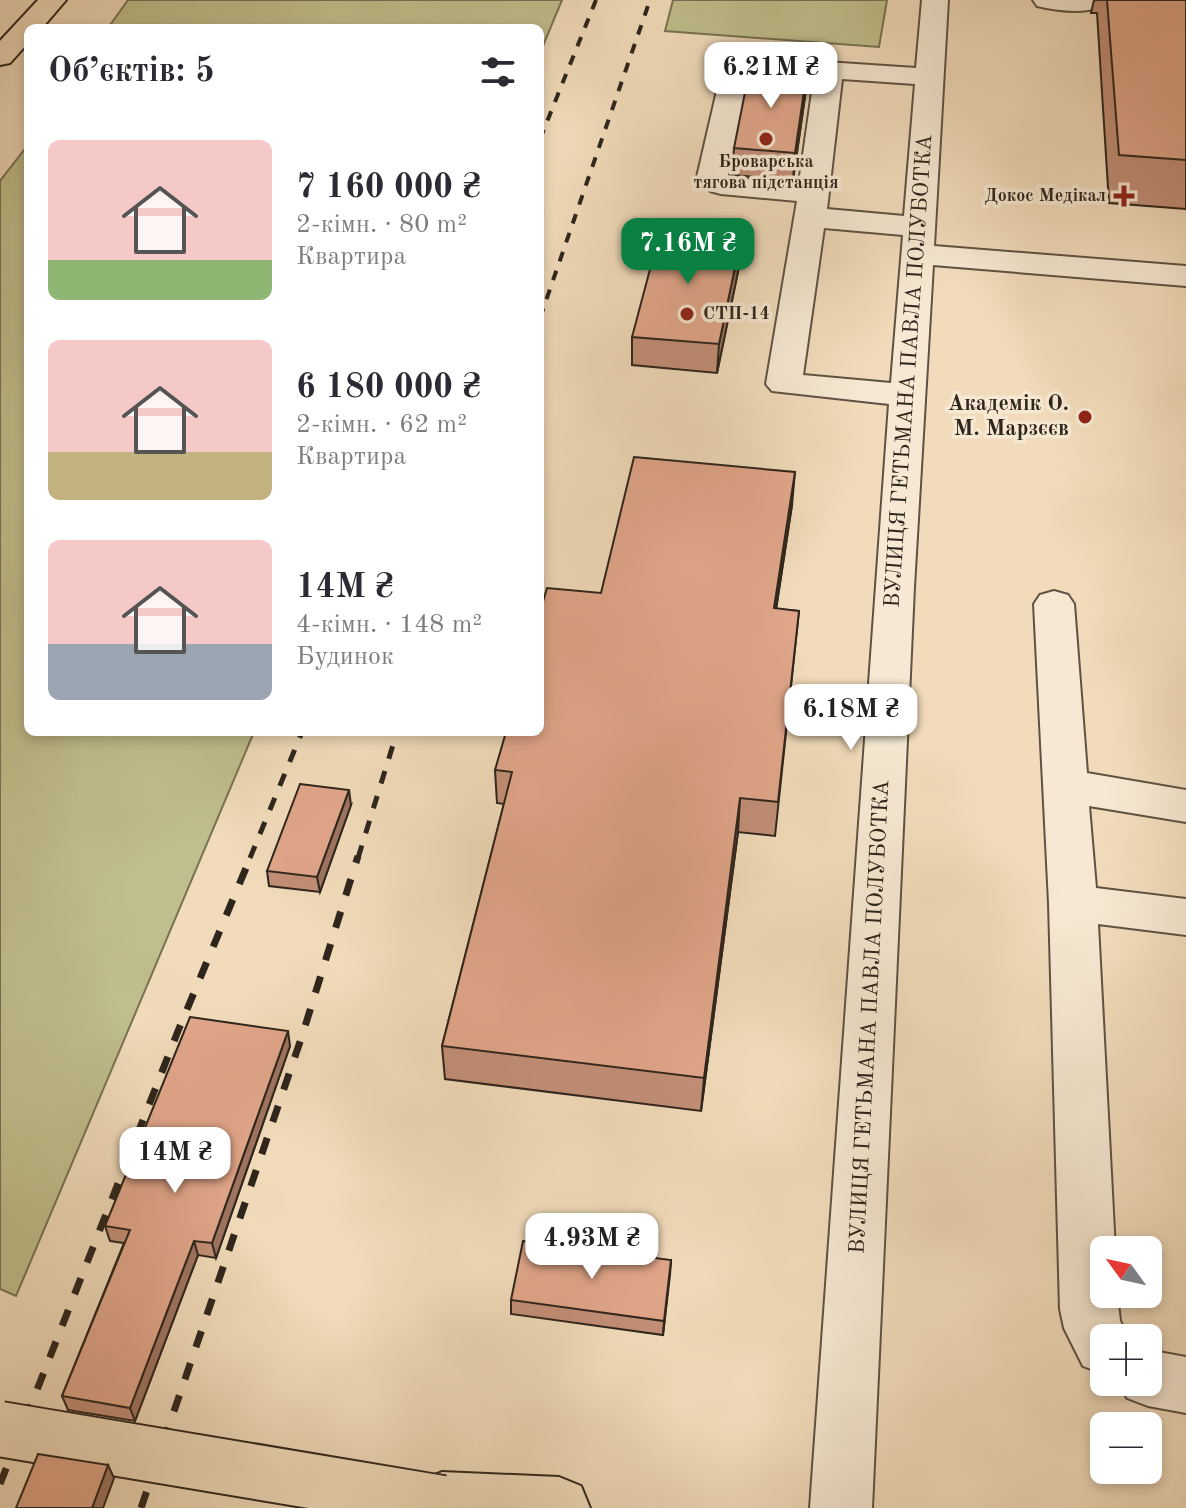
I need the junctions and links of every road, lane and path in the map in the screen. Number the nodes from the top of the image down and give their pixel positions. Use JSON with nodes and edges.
{"nodes":[{"id":1,"x":53,"y":0,"type":"edge"},
{"id":2,"x":935,"y":0,"type":"edge"},
{"id":3,"x":1046,"y":0,"type":"edge"},
{"id":4,"x":1085,"y":3,"type":"dead end"},
{"id":5,"x":31,"y":24,"type":"edge"},
{"id":6,"x":24,"y":31,"type":"edge"},
{"id":7,"x":0,"y":57,"type":"edge"},
{"id":8,"x":829,"y":70,"type":"junction"},
{"id":9,"x":929,"y":77,"type":"junction"},
{"id":10,"x":811,"y":205,"type":"junction"},
{"id":11,"x":918,"y":240,"type":"junction"},
{"id":12,"x":1186,"y":276,"type":"edge"},
{"id":13,"x":907,"y":395,"type":"junction"},
{"id":14,"x":1054,"y":604,"type":"dead end"},
{"id":15,"x":1066,"y":786,"type":"junction"},
{"id":16,"x":1186,"y":806,"type":"edge"},
{"id":17,"x":1073,"y":903,"type":"junction"},
{"id":18,"x":1186,"y":917,"type":"edge"},
{"id":19,"x":1092,"y":1324,"type":"edge"},
{"id":20,"x":1162,"y":1381,"type":"edge"},
{"id":21,"x":1186,"y":1385,"type":"edge"},
{"id":22,"x":0,"y":1429,"type":"edge"},
{"id":23,"x":559,"y":1508,"type":"edge"},
{"id":24,"x":841,"y":1508,"type":"edge"}],
"edges":[{"from":1,"to":5,"type":"highway"},
{"from":2,"to":9,"type":"street","name":"ВУЛИЦЯ ГЕТЬМАНА ПАВЛА ПОЛУБОТКА"},
{"from":3,"to":4,"type":"street"},
{"from":6,"to":7,"type":"highway"},
{"from":8,"to":9,"type":"street"},
{"from":8,"to":10,"type":"street"},
{"from":8,"to":10,"type":"street"},
{"from":9,"to":11,"type":"street","name":"ВУЛИЦЯ ГЕТЬМАНА ПАВЛА ПОЛУБОТКА"},
{"from":10,"to":11,"type":"street"},
{"from":10,"to":13,"type":"street"},
{"from":11,"to":12,"type":"street"},
{"from":11,"to":13,"type":"street","name":"ВУЛИЦЯ ГЕТЬМАНА ПАВЛА ПОЛУБОТКА"},
{"from":13,"to":24,"type":"street","name":"ВУЛИЦЯ ГЕТЬМАНА ПАВЛА ПОЛУБОТКА"},
{"from":14,"to":15,"type":"street"},
{"from":15,"to":16,"type":"street"},
{"from":15,"to":17,"type":"street"},
{"from":17,"to":18,"type":"street"},
{"from":17,"to":19,"type":"street"},
{"from":20,"to":21,"type":"street"},
{"from":22,"to":23,"type":"highway","bridge":true}]}
